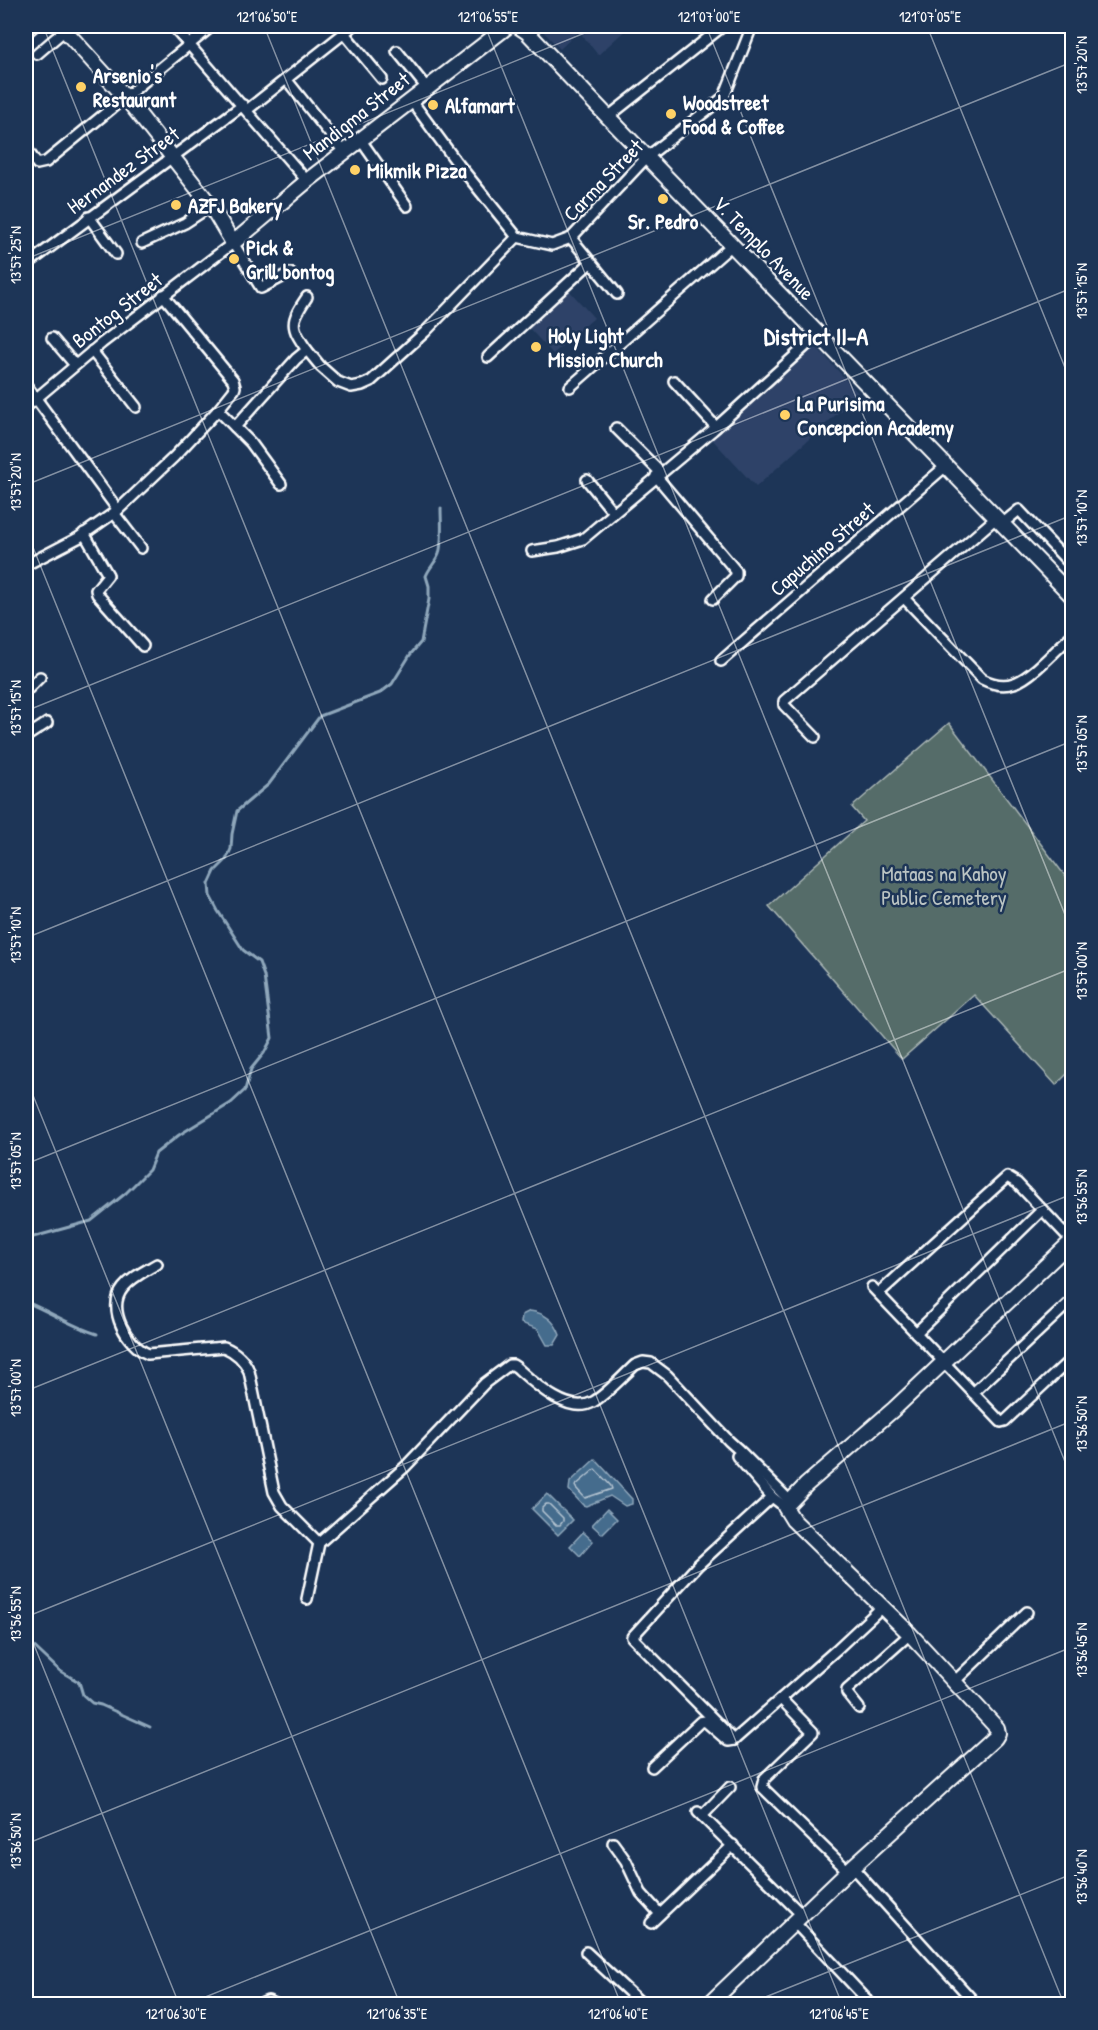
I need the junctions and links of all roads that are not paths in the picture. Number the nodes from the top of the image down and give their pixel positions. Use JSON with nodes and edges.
{"nodes":[{"id":1,"x":34,"y":26,"type":"edge"},
{"id":2,"x":173,"y":26,"type":"edge"},
{"id":3,"x":212,"y":26,"type":"edge"},
{"id":4,"x":353,"y":26,"type":"edge"},
{"id":5,"x":508,"y":26,"type":"edge"},
{"id":6,"x":723,"y":26,"type":"edge"},
{"id":7,"x":752,"y":26,"type":"edge"},
{"id":8,"x":63,"y":28,"type":"edge"},
{"id":9,"x":523,"y":28,"type":"edge"},
{"id":10,"x":26,"y":33,"type":"edge"},
{"id":11,"x":344,"y":33,"type":"junction"},
{"id":12,"x":190,"y":44,"type":"junction"},
{"id":13,"x":397,"y":51,"type":"dead end"},
{"id":14,"x":37,"y":54,"type":"dead end"},
{"id":15,"x":286,"y":79,"type":"junction"},
{"id":16,"x":382,"y":79,"type":"dead end"},
{"id":17,"x":426,"y":87,"type":"junction"},
{"id":18,"x":126,"y":98,"type":"junction"},
{"id":19,"x":411,"y":100,"type":"junction"},
{"id":20,"x":245,"y":108,"type":"junction"},
{"id":21,"x":608,"y":117,"type":"junction"},
{"id":22,"x":360,"y":139,"type":"junction"},
{"id":23,"x":26,"y":148,"type":"edge"},
{"id":24,"x":344,"y":152,"type":"junction"},
{"id":25,"x":647,"y":157,"type":"junction"},
{"id":26,"x":172,"y":158,"type":"junction"},
{"id":27,"x":307,"y":181,"type":"junction"},
{"id":28,"x":211,"y":206,"type":"junction"},
{"id":29,"x":406,"y":206,"type":"dead end"},
{"id":30,"x":89,"y":217,"type":"junction"},
{"id":31,"x":517,"y":237,"type":"junction"},
{"id":32,"x":571,"y":238,"type":"junction"},
{"id":33,"x":142,"y":243,"type":"dead end"},
{"id":34,"x":233,"y":243,"type":"junction"},
{"id":35,"x":732,"y":245,"type":"junction"},
{"id":36,"x":116,"y":254,"type":"dead end"},
{"id":37,"x":590,"y":263,"type":"junction"},
{"id":38,"x":26,"y":265,"type":"edge"},
{"id":39,"x":290,"y":273,"type":"dead end"},
{"id":40,"x":617,"y":294,"type":"dead end"},
{"id":41,"x":163,"y":295,"type":"junction"},
{"id":42,"x":307,"y":297,"type":"dead end"},
{"id":43,"x":819,"y":333,"type":"junction"},
{"id":44,"x":52,"y":338,"type":"dead end"},
{"id":45,"x":307,"y":350,"type":"junction"},
{"id":46,"x":92,"y":351,"type":"junction"},
{"id":47,"x":488,"y":357,"type":"dead end"},
{"id":48,"x":75,"y":365,"type":"junction"},
{"id":49,"x":674,"y":381,"type":"dead end"},
{"id":50,"x":26,"y":385,"type":"edge"},
{"id":51,"x":570,"y":387,"type":"dead end"},
{"id":52,"x":35,"y":398,"type":"junction"},
{"id":53,"x":26,"y":407,"type":"edge"},
{"id":54,"x":136,"y":407,"type":"dead end"},
{"id":55,"x":218,"y":410,"type":"junction"},
{"id":56,"x":716,"y":427,"type":"junction"},
{"id":57,"x":236,"y":428,"type":"junction"},
{"id":58,"x":616,"y":428,"type":"dead end"},
{"id":59,"x":947,"y":465,"type":"junction"},
{"id":60,"x":658,"y":474,"type":"junction"},
{"id":61,"x":587,"y":480,"type":"dead end"},
{"id":62,"x":281,"y":484,"type":"dead end"},
{"id":63,"x":116,"y":512,"type":"junction"},
{"id":64,"x":613,"y":512,"type":"junction"},
{"id":65,"x":999,"y":521,"type":"junction"},
{"id":66,"x":84,"y":533,"type":"junction"},
{"id":67,"x":141,"y":548,"type":"dead end"},
{"id":68,"x":532,"y":551,"type":"dead end"},
{"id":69,"x":26,"y":565,"type":"edge"},
{"id":70,"x":1072,"y":566,"type":"edge"},
{"id":71,"x":1072,"y":596,"type":"edge"},
{"id":72,"x":903,"y":598,"type":"junction"},
{"id":73,"x":712,"y":599,"type":"dead end"},
{"id":74,"x":1072,"y":634,"type":"edge"},
{"id":75,"x":142,"y":646,"type":"dead end"},
{"id":76,"x":721,"y":661,"type":"dead end"},
{"id":77,"x":40,"y":677,"type":"dead end"},
{"id":78,"x":26,"y":691,"type":"edge"},
{"id":79,"x":47,"y":723,"type":"dead end"},
{"id":80,"x":26,"y":736,"type":"edge"},
{"id":81,"x":815,"y":736,"type":"dead end"},
{"id":82,"x":1042,"y":1210,"type":"junction"},
{"id":83,"x":1072,"y":1241,"type":"edge"},
{"id":84,"x":157,"y":1264,"type":"dead end"},
{"id":85,"x":1072,"y":1300,"type":"edge"},
{"id":86,"x":916,"y":1333,"type":"junction"},
{"id":87,"x":1072,"y":1358,"type":"edge"},
{"id":88,"x":945,"y":1362,"type":"junction"},
{"id":89,"x":973,"y":1393,"type":"junction"},
{"id":90,"x":738,"y":1453,"type":"junction"},
{"id":91,"x":772,"y":1497,"type":"junction"},
{"id":92,"x":788,"y":1504,"type":"junction"},
{"id":93,"x":319,"y":1543,"type":"junction"},
{"id":94,"x":307,"y":1599,"type":"dead end"},
{"id":95,"x":882,"y":1607,"type":"junction"},
{"id":96,"x":1027,"y":1612,"type":"dead end"},
{"id":97,"x":910,"y":1634,"type":"junction"},
{"id":98,"x":954,"y":1682,"type":"junction"},
{"id":99,"x":781,"y":1699,"type":"junction"},
{"id":100,"x":858,"y":1708,"type":"dead end"},
{"id":101,"x":734,"y":1740,"type":"junction"},
{"id":102,"x":652,"y":1767,"type":"dead end"},
{"id":103,"x":730,"y":1787,"type":"dead end"},
{"id":104,"x":614,"y":1843,"type":"dead end"},
{"id":105,"x":733,"y":1845,"type":"junction"},
{"id":106,"x":850,"y":1869,"type":"junction"},
{"id":107,"x":660,"y":1914,"type":"junction"},
{"id":108,"x":799,"y":1919,"type":"junction"},
{"id":109,"x":651,"y":1923,"type":"dead end"},
{"id":110,"x":586,"y":1952,"type":"dead end"},
{"id":111,"x":261,"y":2004,"type":"edge"},
{"id":112,"x":275,"y":2004,"type":"edge"},
{"id":113,"x":642,"y":2004,"type":"edge"},
{"id":114,"x":710,"y":2004,"type":"edge"},
{"id":115,"x":872,"y":2004,"type":"edge"},
{"id":116,"x":976,"y":2004,"type":"edge"}],
"edges":[{"from":1,"to":10,"type":"street"},
{"from":2,"to":12,"type":"street"},
{"from":3,"to":12,"type":"street"},
{"from":4,"to":11,"type":"street","name":"Hernandez Street"},
{"from":5,"to":17,"type":"main road","name":"Mandigma Street"},
{"from":6,"to":21,"type":"street"},
{"from":7,"to":25,"type":"street","name":"Carma Street"},
{"from":8,"to":14,"type":"street"},
{"from":8,"to":18,"type":"main road"},
{"from":9,"to":21,"type":"main road","name":"V. Templo Avenue"},
{"from":11,"to":15,"type":"street","name":"Hernandez Street"},
{"from":11,"to":16,"type":"street"},
{"from":12,"to":18,"type":"street"},
{"from":12,"to":20,"type":"street"},
{"from":13,"to":17,"type":"street"},
{"from":15,"to":20,"type":"street","name":"Hernandez Street"},
{"from":15,"to":24,"type":"street"},
{"from":17,"to":19,"type":"main road","name":"Mandigma Street"},
{"from":18,"to":23,"type":"street"},
{"from":18,"to":26,"type":"main road"},
{"from":19,"to":22,"type":"main road","name":"Mandigma Street"},
{"from":19,"to":31,"type":"street"},
{"from":20,"to":26,"type":"street","name":"Hernandez Street"},
{"from":20,"to":27,"type":"street"},
{"from":21,"to":25,"type":"main road","name":"V. Templo Avenue"},
{"from":22,"to":24,"type":"main road","name":"Mandigma Street"},
{"from":22,"to":29,"type":"street"},
{"from":24,"to":27,"type":"main road","name":"Mandigma Street"},
{"from":25,"to":32,"type":"street","name":"Carma Street"},
{"from":25,"to":35,"type":"main road","name":"V. Templo Avenue"},
{"from":26,"to":28,"type":"main road"},
{"from":26,"to":30,"type":"street","name":"Hernandez Street"},
{"from":27,"to":34,"type":"main road","name":"Mandigma Street"},
{"from":28,"to":33,"type":"street"},
{"from":28,"to":34,"type":"main road"},
{"from":30,"to":36,"type":"street"},
{"from":30,"to":38,"type":"street","name":"Hernandez Street"},
{"from":31,"to":32,"type":"street","name":"Carma Street"},
{"from":31,"to":45,"type":"street"},
{"from":32,"to":37,"type":"street"},
{"from":34,"to":39,"type":"street"},
{"from":34,"to":41,"type":"street","name":"Bontog Street"},
{"from":35,"to":43,"type":"main road","name":"V. Templo Avenue"},
{"from":35,"to":51,"type":"street"},
{"from":37,"to":40,"type":"street"},
{"from":37,"to":47,"type":"street"},
{"from":41,"to":46,"type":"street","name":"Bontog Street"},
{"from":41,"to":55,"type":"street"},
{"from":42,"to":45,"type":"street"},
{"from":43,"to":56,"type":"street"},
{"from":43,"to":59,"type":"main road","name":"V. Templo Avenue"},
{"from":44,"to":48,"type":"street"},
{"from":45,"to":57,"type":"street"},
{"from":46,"to":48,"type":"street","name":"Bontog Street"},
{"from":46,"to":54,"type":"street"},
{"from":48,"to":52,"type":"street","name":"Bontog Street"},
{"from":49,"to":56,"type":"street"},
{"from":50,"to":52,"type":"street"},
{"from":52,"to":53,"type":"street","name":"Bontog Street"},
{"from":52,"to":63,"type":"street"},
{"from":55,"to":57,"type":"street"},
{"from":55,"to":63,"type":"street"},
{"from":56,"to":60,"type":"street"},
{"from":57,"to":62,"type":"street"},
{"from":58,"to":60,"type":"street"},
{"from":59,"to":65,"type":"main road","name":"V. Templo Avenue"},
{"from":59,"to":76,"type":"street","name":"Capuchino Street"},
{"from":60,"to":64,"type":"street"},
{"from":60,"to":73,"type":"street"},
{"from":61,"to":64,"type":"street"},
{"from":63,"to":66,"type":"street"},
{"from":63,"to":67,"type":"street"},
{"from":64,"to":68,"type":"street"},
{"from":65,"to":70,"type":"street"},
{"from":65,"to":71,"type":"main road","name":"V. Templo Avenue"},
{"from":65,"to":72,"type":"street"},
{"from":66,"to":69,"type":"street"},
{"from":66,"to":75,"type":"street"},
{"from":72,"to":74,"type":"street"},
{"from":72,"to":81,"type":"street"},
{"from":77,"to":78,"type":"street"},
{"from":79,"to":80,"type":"street"},
{"from":82,"to":83,"type":"street"},
{"from":82,"to":86,"type":"street"},
{"from":82,"to":86,"type":"street"},
{"from":83,"to":88,"type":"main road"},
{"from":84,"to":93,"type":"street"},
{"from":85,"to":89,"type":"street"},
{"from":86,"to":88,"type":"street"},
{"from":87,"to":89,"type":"street"},
{"from":88,"to":89,"type":"street"},
{"from":88,"to":92,"type":"main road"},
{"from":90,"to":91,"type":"street"},
{"from":90,"to":92,"type":"street"},
{"from":90,"to":93,"type":"street"},
{"from":91,"to":92,"type":"street"},
{"from":91,"to":101,"type":"street"},
{"from":92,"to":95,"type":"main road"},
{"from":93,"to":94,"type":"street"},
{"from":95,"to":97,"type":"main road"},
{"from":95,"to":99,"type":"street"},
{"from":96,"to":98,"type":"street"},
{"from":97,"to":98,"type":"main road"},
{"from":97,"to":100,"type":"street"},
{"from":98,"to":106,"type":"main road"},
{"from":99,"to":101,"type":"street"},
{"from":99,"to":106,"type":"street"},
{"from":101,"to":102,"type":"street"},
{"from":103,"to":105,"type":"street"},
{"from":104,"to":107,"type":"street"},
{"from":105,"to":107,"type":"street"},
{"from":105,"to":108,"type":"street"},
{"from":106,"to":108,"type":"main road"},
{"from":106,"to":116,"type":"street"},
{"from":107,"to":109,"type":"street"},
{"from":108,"to":114,"type":"main road"},
{"from":108,"to":115,"type":"street"},
{"from":110,"to":113,"type":"street"},
{"from":111,"to":112,"type":"street"}]}
